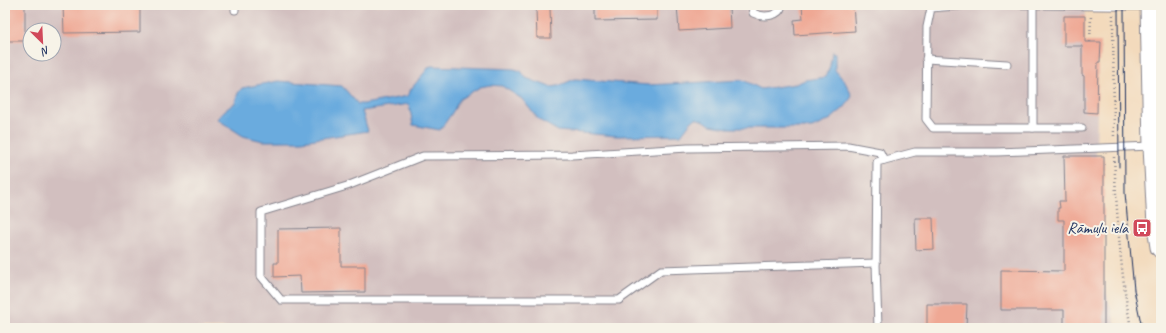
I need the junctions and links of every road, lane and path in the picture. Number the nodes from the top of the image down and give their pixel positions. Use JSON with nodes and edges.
{"nodes":[{"id":1,"x":752,"y":5,"type":"edge"},
{"id":2,"x":782,"y":5,"type":"edge"},
{"id":3,"x":1033,"y":5,"type":"edge"},
{"id":4,"x":1091,"y":5,"type":"edge"},
{"id":5,"x":1104,"y":5,"type":"edge"},
{"id":6,"x":1151,"y":5,"type":"edge"},
{"id":7,"x":1113,"y":6,"type":"junction"},
{"id":8,"x":1090,"y":42,"type":"dead end"},
{"id":9,"x":926,"y":59,"type":"junction"},
{"id":10,"x":1007,"y":64,"type":"dead end"},
{"id":11,"x":1033,"y":128,"type":"junction"},
{"id":12,"x":1082,"y":128,"type":"dead end"},
{"id":13,"x":1154,"y":146,"type":"junction"},
{"id":14,"x":1114,"y":147,"type":"junction"},
{"id":15,"x":884,"y":160,"type":"junction"},
{"id":16,"x":1161,"y":247,"type":"edge"},
{"id":17,"x":876,"y":263,"type":"junction"},
{"id":18,"x":878,"y":328,"type":"edge"},
{"id":19,"x":1131,"y":328,"type":"edge"}],
"edges":[{"from":1,"to":2,"type":"lane"},
{"from":3,"to":4,"type":"lane"},
{"from":3,"to":9,"type":"lane"},
{"from":3,"to":11,"type":"lane"},
{"from":4,"to":5,"type":"lane"},
{"from":4,"to":8,"type":"path"},
{"from":5,"to":7,"type":"lane"},
{"from":6,"to":7,"type":"lane"},
{"from":6,"to":13,"type":"main road"},
{"from":7,"to":14,"type":"path"},
{"from":9,"to":10,"type":"lane"},
{"from":9,"to":11,"type":"lane"},
{"from":11,"to":12,"type":"lane"},
{"from":13,"to":14,"type":"lane"},
{"from":13,"to":16,"type":"main road"},
{"from":14,"to":15,"type":"lane"},
{"from":14,"to":19,"type":"path"},
{"from":15,"to":17,"type":"lane"},
{"from":15,"to":17,"type":"lane"},
{"from":17,"to":18,"type":"lane"}]}
